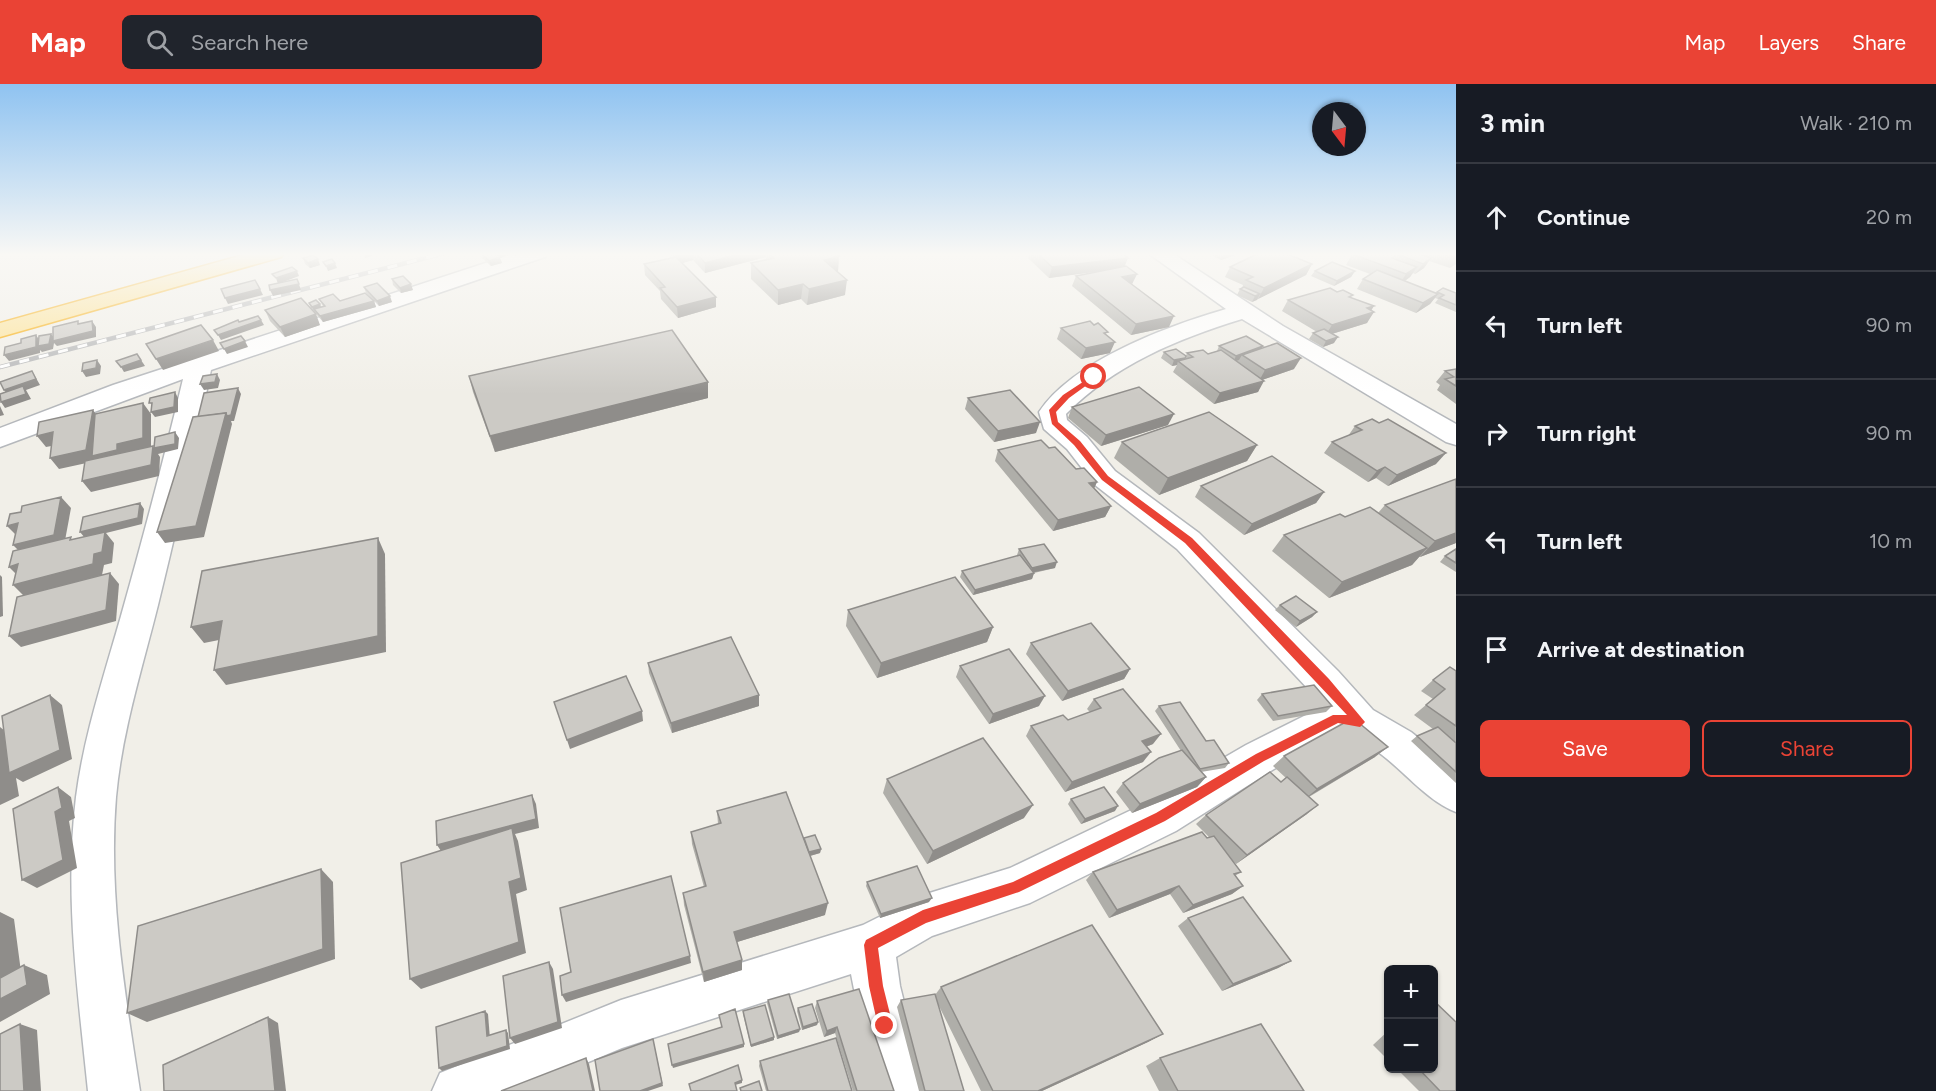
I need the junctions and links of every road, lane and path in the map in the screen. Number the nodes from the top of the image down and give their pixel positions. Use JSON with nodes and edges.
{"nodes":[{"id":1,"x":107,"y":300,"type":"edge"},
{"id":2,"x":397,"y":300,"type":"edge"},
{"id":3,"x":1226,"y":300,"type":"edge"},
{"id":4,"x":1244,"y":312,"type":"junction"},
{"id":5,"x":0,"y":330,"type":"edge"},
{"id":6,"x":199,"y":366,"type":"junction"},
{"id":7,"x":1456,"y":436,"type":"edge"},
{"id":8,"x":0,"y":438,"type":"edge"},
{"id":9,"x":1360,"y":722,"type":"junction"},
{"id":10,"x":1456,"y":794,"type":"edge"},
{"id":11,"x":871,"y":945,"type":"junction"},
{"id":12,"x":114,"y":1091,"type":"edge"},
{"id":13,"x":458,"y":1091,"type":"edge"},
{"id":14,"x":900,"y":1091,"type":"edge"}],
"edges":[{"from":1,"to":5,"type":"highway"},
{"from":2,"to":6,"type":"street"},
{"from":3,"to":4,"type":"street"},
{"from":4,"to":7,"type":"street"},
{"from":4,"to":9,"type":"street"},
{"from":6,"to":8,"type":"street"},
{"from":6,"to":12,"type":"street"},
{"from":9,"to":10,"type":"street"},
{"from":9,"to":11,"type":"street"},
{"from":11,"to":13,"type":"street"},
{"from":11,"to":14,"type":"street"}]}
